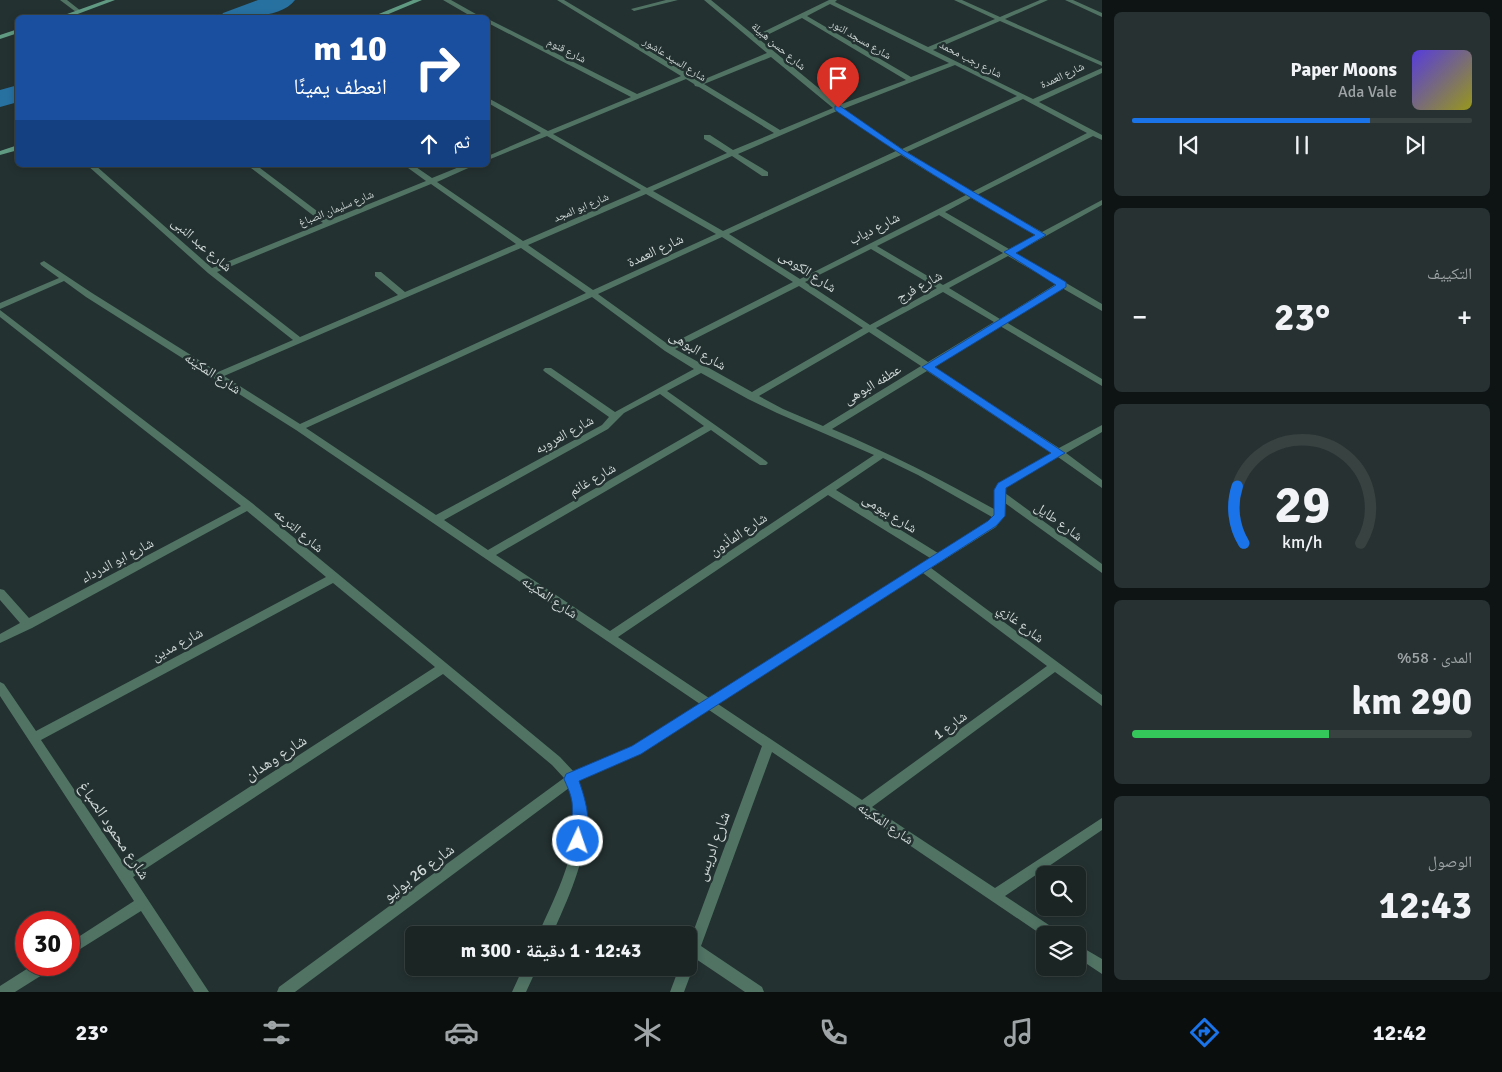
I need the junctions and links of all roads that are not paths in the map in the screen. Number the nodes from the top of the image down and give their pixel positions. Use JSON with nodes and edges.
{"nodes":[{"id":1,"x":64,"y":0,"type":"edge"},
{"id":2,"x":112,"y":0,"type":"edge"},
{"id":3,"x":419,"y":0,"type":"edge"},
{"id":4,"x":446,"y":0,"type":"edge"},
{"id":5,"x":560,"y":0,"type":"edge"},
{"id":6,"x":675,"y":0,"type":"edge"},
{"id":7,"x":707,"y":0,"type":"edge"},
{"id":8,"x":957,"y":0,"type":"edge"},
{"id":9,"x":1045,"y":0,"type":"edge"},
{"id":10,"x":1068,"y":0,"type":"edge"},
{"id":11,"x":832,"y":1,"type":"edge"},
{"id":12,"x":634,"y":9,"type":"dead end"},
{"id":13,"x":78,"y":11,"type":"junction"},
{"id":14,"x":67,"y":15,"type":"edge"},
{"id":15,"x":380,"y":15,"type":"edge"},
{"id":16,"x":474,"y":15,"type":"edge"},
{"id":17,"x":801,"y":15,"type":"junction"},
{"id":18,"x":1102,"y":15,"type":"edge"},
{"id":19,"x":1000,"y":19,"type":"junction"},
{"id":20,"x":490,"y":22,"type":"edge"},
{"id":21,"x":15,"y":32,"type":"edge"},
{"id":22,"x":0,"y":37,"type":"edge"},
{"id":23,"x":754,"y":39,"type":"junction"},
{"id":24,"x":929,"y":50,"type":"junction"},
{"id":25,"x":772,"y":54,"type":"junction"},
{"id":26,"x":955,"y":63,"type":"junction"},
{"id":27,"x":1102,"y":64,"type":"edge"},
{"id":28,"x":1102,"y":70,"type":"edge"},
{"id":29,"x":685,"y":77,"type":"junction"},
{"id":30,"x":911,"y":80,"type":"junction"},
{"id":31,"x":697,"y":85,"type":"junction"},
{"id":32,"x":1023,"y":96,"type":"junction"},
{"id":33,"x":637,"y":97,"type":"junction"},
{"id":34,"x":490,"y":101,"type":"edge"},
{"id":35,"x":1032,"y":102,"type":"junction"},
{"id":36,"x":838,"y":108,"type":"junction"},
{"id":37,"x":548,"y":133,"type":"junction"},
{"id":38,"x":780,"y":133,"type":"junction"},
{"id":39,"x":1092,"y":133,"type":"junction"},
{"id":40,"x":707,"y":137,"type":"dead end"},
{"id":41,"x":1102,"y":138,"type":"edge"},
{"id":42,"x":15,"y":148,"type":"edge"},
{"id":43,"x":900,"y":152,"type":"junction"},
{"id":44,"x":0,"y":153,"type":"edge"},
{"id":45,"x":732,"y":154,"type":"junction"},
{"id":46,"x":490,"y":157,"type":"edge"},
{"id":47,"x":93,"y":167,"type":"edge"},
{"id":48,"x":255,"y":167,"type":"edge"},
{"id":49,"x":411,"y":167,"type":"edge"},
{"id":50,"x":466,"y":167,"type":"edge"},
{"id":51,"x":765,"y":174,"type":"dead end"},
{"id":52,"x":432,"y":181,"type":"junction"},
{"id":53,"x":648,"y":190,"type":"junction"},
{"id":54,"x":970,"y":195,"type":"junction"},
{"id":55,"x":1102,"y":202,"type":"edge"},
{"id":56,"x":938,"y":211,"type":"junction"},
{"id":57,"x":328,"y":223,"type":"junction"},
{"id":58,"x":722,"y":234,"type":"junction"},
{"id":59,"x":1042,"y":235,"type":"junction"},
{"id":60,"x":522,"y":244,"type":"junction"},
{"id":61,"x":870,"y":245,"type":"junction"},
{"id":62,"x":1009,"y":252,"type":"junction"},
{"id":63,"x":44,"y":263,"type":"dead end"},
{"id":64,"x":210,"y":271,"type":"junction"},
{"id":65,"x":378,"y":274,"type":"dead end"},
{"id":66,"x":65,"y":278,"type":"junction"},
{"id":67,"x":799,"y":282,"type":"junction"},
{"id":68,"x":1063,"y":284,"type":"junction"},
{"id":69,"x":944,"y":287,"type":"junction"},
{"id":70,"x":593,"y":294,"type":"junction"},
{"id":71,"x":404,"y":295,"type":"junction"},
{"id":72,"x":0,"y":306,"type":"edge"},
{"id":73,"x":1102,"y":308,"type":"edge"},
{"id":74,"x":0,"y":313,"type":"edge"},
{"id":75,"x":1001,"y":322,"type":"junction"},
{"id":76,"x":870,"y":328,"type":"junction"},
{"id":77,"x":298,"y":340,"type":"junction"},
{"id":78,"x":668,"y":349,"type":"junction"},
{"id":79,"x":927,"y":367,"type":"junction"},
{"id":80,"x":701,"y":369,"type":"junction"},
{"id":81,"x":548,"y":370,"type":"dead end"},
{"id":82,"x":217,"y":376,"type":"junction"},
{"id":83,"x":1102,"y":383,"type":"edge"},
{"id":84,"x":660,"y":390,"type":"junction"},
{"id":85,"x":751,"y":397,"type":"junction"},
{"id":86,"x":614,"y":416,"type":"junction"},
{"id":87,"x":711,"y":426,"type":"junction"},
{"id":88,"x":299,"y":428,"type":"junction"},
{"id":89,"x":1102,"y":428,"type":"edge"},
{"id":90,"x":823,"y":430,"type":"junction"},
{"id":91,"x":1059,"y":453,"type":"junction"},
{"id":92,"x":882,"y":454,"type":"junction"},
{"id":93,"x":762,"y":463,"type":"dead end"},
{"id":94,"x":1102,"y":485,"type":"edge"},
{"id":95,"x":828,"y":490,"type":"junction"},
{"id":96,"x":1000,"y":495,"type":"junction"},
{"id":97,"x":248,"y":506,"type":"junction"},
{"id":98,"x":999,"y":516,"type":"junction"},
{"id":99,"x":436,"y":520,"type":"junction"},
{"id":100,"x":487,"y":555,"type":"junction"},
{"id":101,"x":938,"y":558,"type":"junction"},
{"id":102,"x":923,"y":568,"type":"junction"},
{"id":103,"x":1102,"y":569,"type":"edge"},
{"id":104,"x":335,"y":577,"type":"junction"},
{"id":105,"x":0,"y":593,"type":"edge"},
{"id":106,"x":28,"y":625,"type":"junction"},
{"id":107,"x":610,"y":637,"type":"junction"},
{"id":108,"x":0,"y":639,"type":"edge"},
{"id":109,"x":1055,"y":666,"type":"junction"},
{"id":110,"x":444,"y":667,"type":"junction"},
{"id":111,"x":0,"y":687,"type":"edge"},
{"id":112,"x":1102,"y":701,"type":"edge"},
{"id":113,"x":710,"y":704,"type":"junction"},
{"id":114,"x":34,"y":738,"type":"junction"},
{"id":115,"x":769,"y":744,"type":"junction"},
{"id":116,"x":571,"y":779,"type":"junction"},
{"id":117,"x":862,"y":807,"type":"junction"},
{"id":118,"x":1100,"y":826,"type":"edge"},
{"id":119,"x":125,"y":875,"type":"junction"},
{"id":120,"x":994,"y":896,"type":"junction"},
{"id":121,"x":143,"y":902,"type":"junction"},
{"id":122,"x":549,"y":926,"type":"edge"},
{"id":123,"x":1039,"y":926,"type":"edge"},
{"id":124,"x":697,"y":938,"type":"edge"},
{"id":125,"x":80,"y":943,"type":"edge"},
{"id":126,"x":1086,"y":956,"type":"edge"},
{"id":127,"x":697,"y":958,"type":"edge"},
{"id":128,"x":1102,"y":967,"type":"edge"},
{"id":129,"x":28,"y":976,"type":"edge"},
{"id":130,"x":526,"y":976,"type":"edge"},
{"id":131,"x":683,"y":976,"type":"edge"},
{"id":132,"x":3,"y":992,"type":"edge"},
{"id":133,"x":202,"y":992,"type":"edge"},
{"id":134,"x":284,"y":992,"type":"edge"},
{"id":135,"x":519,"y":992,"type":"edge"},
{"id":136,"x":677,"y":992,"type":"edge"},
{"id":137,"x":756,"y":992,"type":"edge"}],
"edges":[{"from":1,"to":13,"type":"street"},
{"from":2,"to":13,"type":"main road"},
{"from":3,"to":15,"type":"main road"},
{"from":4,"to":16,"type":"street"},
{"from":5,"to":29,"type":"street","name":"شارع السيد عاشور"},
{"from":6,"to":12,"type":"street"},
{"from":7,"to":23,"type":"street","name":"شارع حسن هبيلة"},
{"from":8,"to":19,"type":"street"},
{"from":9,"to":19,"type":"street"},
{"from":10,"to":18,"type":"street"},
{"from":11,"to":17,"type":"street"},
{"from":11,"to":24,"type":"street","name":"شارع رجب محمد"},
{"from":13,"to":14,"type":"main road"},
{"from":17,"to":23,"type":"street"},
{"from":17,"to":30,"type":"street","name":"شارع مسجد النور"},
{"from":19,"to":24,"type":"street"},
{"from":19,"to":27,"type":"street"},
{"from":20,"to":33,"type":"street","name":"شارع قنوم"},
{"from":21,"to":22,"type":"main road"},
{"from":23,"to":25,"type":"street","name":"شارع حسن هبيلة"},
{"from":24,"to":26,"type":"street","name":"شارع رجب محمد"},
{"from":25,"to":31,"type":"street"},
{"from":25,"to":36,"type":"street","name":"شارع حسن هبيلة"},
{"from":26,"to":30,"type":"street","name":"شارع ابو المجد"},
{"from":26,"to":32,"type":"street","name":"شارع رجب محمد"},
{"from":28,"to":35,"type":"street","name":"شارع العمدة"},
{"from":29,"to":31,"type":"street","name":"شارع السيد عاشور"},
{"from":29,"to":33,"type":"street"},
{"from":30,"to":36,"type":"street","name":"شارع ابو المجد"},
{"from":31,"to":38,"type":"street","name":"شارع السيد عاشور"},
{"from":32,"to":35,"type":"street","name":"شارع رجب محمد"},
{"from":32,"to":43,"type":"street","name":"شارع العمدة"},
{"from":33,"to":37,"type":"street"},
{"from":34,"to":37,"type":"street","name":"شارع الكومى"},
{"from":35,"to":39,"type":"street","name":"شارع رجب محمد"},
{"from":36,"to":38,"type":"street","name":"شارع ابو المجد"},
{"from":36,"to":43,"type":"street","name":"شارع حسن هبيلة"},
{"from":37,"to":46,"type":"street"},
{"from":37,"to":53,"type":"street","name":"شارع الكومى"},
{"from":38,"to":45,"type":"street","name":"شارع ابو المجد"},
{"from":39,"to":41,"type":"street","name":"شارع رجب محمد"},
{"from":39,"to":54,"type":"street","name":"شارع دياب"},
{"from":40,"to":45,"type":"street"},
{"from":42,"to":44,"type":"main road"},
{"from":43,"to":54,"type":"street","name":"شارع حسن هبيلة"},
{"from":43,"to":58,"type":"street","name":"شارع العمدة"},
{"from":45,"to":51,"type":"street"},
{"from":45,"to":53,"type":"street","name":"شارع ابو المجد"},
{"from":47,"to":64,"type":"street","name":"شارع عبد النبى"},
{"from":48,"to":57,"type":"street"},
{"from":49,"to":52,"type":"street","name":"شارع البوهى"},
{"from":50,"to":52,"type":"street","name":"شارع سليمان الصباغ"},
{"from":52,"to":57,"type":"street","name":"شارع سليمان الصباغ"},
{"from":52,"to":60,"type":"street","name":"شارع البوهى"},
{"from":53,"to":58,"type":"street","name":"شارع الكومى"},
{"from":53,"to":60,"type":"street","name":"شارع ابو المجد"},
{"from":54,"to":56,"type":"street","name":"شارع دياب"},
{"from":54,"to":59,"type":"street","name":"شارع حسن هبيلة"},
{"from":55,"to":59,"type":"street","name":"شارع فرج"},
{"from":56,"to":61,"type":"street","name":"شارع دياب"},
{"from":56,"to":62,"type":"street"},
{"from":57,"to":64,"type":"street","name":"شارع سليمان الصباغ"},
{"from":58,"to":67,"type":"street","name":"شارع الكومى"},
{"from":58,"to":70,"type":"street","name":"شارع العمدة"},
{"from":59,"to":62,"type":"street","name":"شارع فرج"},
{"from":60,"to":70,"type":"street","name":"شارع البوهى"},
{"from":60,"to":71,"type":"street","name":"شارع ابو المجد"},
{"from":61,"to":67,"type":"street","name":"شارع دياب"},
{"from":61,"to":69,"type":"street"},
{"from":62,"to":68,"type":"street"},
{"from":62,"to":69,"type":"street","name":"شارع فرج"},
{"from":63,"to":66,"type":"street","name":"شارع المكينه"},
{"from":64,"to":77,"type":"street","name":"شارع عبد النبى"},
{"from":65,"to":71,"type":"street"},
{"from":66,"to":72,"type":"street"},
{"from":66,"to":82,"type":"street","name":"شارع المكينه"},
{"from":67,"to":76,"type":"street","name":"شارع الكومى"},
{"from":67,"to":78,"type":"street","name":"شارع دياب"},
{"from":68,"to":73,"type":"street"},
{"from":68,"to":75,"type":"street","name":"عطفه البوهى"},
{"from":69,"to":75,"type":"street"},
{"from":69,"to":76,"type":"street","name":"شارع فرج"},
{"from":70,"to":78,"type":"street","name":"شارع البوهى"},
{"from":70,"to":88,"type":"street","name":"شارع العمدة"},
{"from":71,"to":77,"type":"street","name":"شارع ابو المجد"},
{"from":74,"to":97,"type":"street","name":"شارع الترعه"},
{"from":75,"to":79,"type":"street","name":"عطفه البوهى"},
{"from":75,"to":83,"type":"street"},
{"from":76,"to":79,"type":"street","name":"شارع الكومى"},
{"from":76,"to":85,"type":"street","name":"شارع فرج"},
{"from":77,"to":82,"type":"street","name":"شارع ابو المجد"},
{"from":78,"to":80,"type":"street","name":"شارع البوهى"},
{"from":79,"to":90,"type":"street","name":"عطفه البوهى"},
{"from":79,"to":91,"type":"street","name":"شارع الكومى"},
{"from":80,"to":84,"type":"street","name":"شارع العروبه"},
{"from":80,"to":85,"type":"street","name":"شارع البوهى"},
{"from":81,"to":86,"type":"street"},
{"from":82,"to":88,"type":"street","name":"شارع المكينه"},
{"from":84,"to":86,"type":"street","name":"شارع العروبه"},
{"from":84,"to":87,"type":"street"},
{"from":85,"to":90,"type":"street","name":"شارع البوهى"},
{"from":86,"to":99,"type":"street","name":"شارع العروبه"},
{"from":87,"to":93,"type":"street"},
{"from":87,"to":100,"type":"street","name":"شارع غانم"},
{"from":88,"to":99,"type":"street","name":"شارع المكينه"},
{"from":89,"to":91,"type":"street"},
{"from":90,"to":92,"type":"street","name":"شارع البوهى"},
{"from":91,"to":94,"type":"street","name":"شارع الكومى"},
{"from":91,"to":96,"type":"street"},
{"from":92,"to":95,"type":"street","name":"شارع المأذون"},
{"from":92,"to":98,"type":"street","name":"شارع البوهى"},
{"from":95,"to":101,"type":"street","name":"شارع بيومى"},
{"from":95,"to":107,"type":"street","name":"شارع المأذون"},
{"from":96,"to":98,"type":"street"},
{"from":96,"to":103,"type":"street","name":"شارع طايل"},
{"from":97,"to":104,"type":"street","name":"شارع الترعه"},
{"from":97,"to":106,"type":"street","name":"شارع ابو الدرداء"},
{"from":98,"to":101,"type":"street","name":"شارع 26 يوليو"},
{"from":99,"to":100,"type":"street","name":"شارع المكينه"},
{"from":100,"to":107,"type":"street","name":"شارع المكينه"},
{"from":101,"to":102,"type":"street","name":"شارع 26 يوليو"},
{"from":102,"to":109,"type":"street","name":"شارع غازي"},
{"from":102,"to":113,"type":"street","name":"شارع 26 يوليو"},
{"from":104,"to":110,"type":"street","name":"شارع الترعه"},
{"from":104,"to":114,"type":"street","name":"شارع مدين"},
{"from":105,"to":106,"type":"street"},
{"from":106,"to":108,"type":"street","name":"شارع ابو الدرداء"},
{"from":107,"to":113,"type":"street","name":"شارع المكينه"},
{"from":109,"to":112,"type":"street","name":"شارع غازي"},
{"from":109,"to":117,"type":"street","name":"شارع 1"},
{"from":110,"to":116,"type":"street","name":"شارع الترعه"},
{"from":110,"to":119,"type":"street","name":"شارع وهدان"},
{"from":111,"to":114,"type":"street","name":"شارع محمود الصباغ"},
{"from":113,"to":115,"type":"street","name":"شارع المكينه"},
{"from":113,"to":116,"type":"street","name":"شارع 26 يوليو"},
{"from":114,"to":119,"type":"street","name":"شارع محمود الصباغ"},
{"from":115,"to":117,"type":"street","name":"شارع المكينه"},
{"from":115,"to":124,"type":"street","name":"شارع ادريس"},
{"from":116,"to":122,"type":"street"},
{"from":116,"to":134,"type":"street","name":"شارع 26 يوليو"},
{"from":117,"to":120,"type":"street","name":"شارع المكينه"},
{"from":118,"to":120,"type":"street"},
{"from":119,"to":121,"type":"street","name":"شارع محمود الصباغ"},
{"from":120,"to":123,"type":"street","name":"شارع المكينه"},
{"from":121,"to":125,"type":"street"},
{"from":121,"to":133,"type":"street","name":"شارع محمود الصباغ"},
{"from":126,"to":128,"type":"street"},
{"from":127,"to":137,"type":"street"},
{"from":129,"to":132,"type":"street"},
{"from":130,"to":135,"type":"street"},
{"from":131,"to":136,"type":"street"}]}
